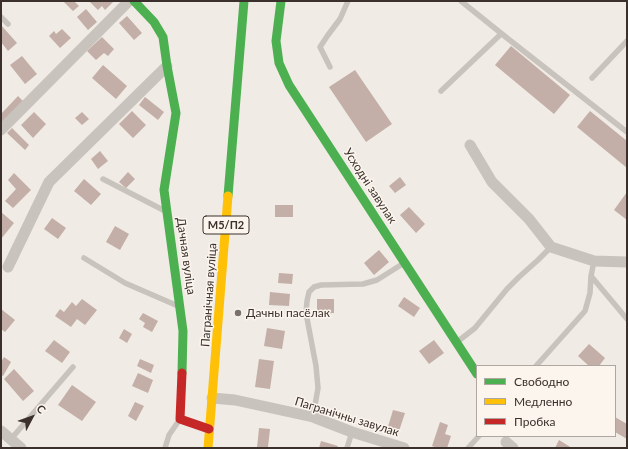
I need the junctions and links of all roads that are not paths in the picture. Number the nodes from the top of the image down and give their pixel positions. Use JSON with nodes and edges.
{"nodes":[{"id":1,"x":129,"y":1,"type":"edge"},
{"id":2,"x":134,"y":1,"type":"edge"},
{"id":3,"x":244,"y":1,"type":"edge"},
{"id":4,"x":281,"y":1,"type":"edge"},
{"id":5,"x":348,"y":1,"type":"edge"},
{"id":6,"x":460,"y":1,"type":"edge"},
{"id":7,"x":1,"y":17,"type":"edge"},
{"id":8,"x":8,"y":24,"type":"dead end"},
{"id":9,"x":501,"y":34,"type":"junction"},
{"id":10,"x":627,"y":41,"type":"edge"},
{"id":11,"x":167,"y":66,"type":"junction"},
{"id":12,"x":330,"y":67,"type":"dead end"},
{"id":13,"x":592,"y":78,"type":"dead end"},
{"id":14,"x":441,"y":92,"type":"dead end"},
{"id":15,"x":1,"y":130,"type":"edge"},
{"id":16,"x":627,"y":132,"type":"edge"},
{"id":17,"x":470,"y":145,"type":"dead end"},
{"id":18,"x":103,"y":179,"type":"dead end"},
{"id":19,"x":167,"y":212,"type":"junction"},
{"id":20,"x":551,"y":247,"type":"junction"},
{"id":21,"x":84,"y":258,"type":"dead end"},
{"id":22,"x":594,"y":261,"type":"junction"},
{"id":23,"x":627,"y":262,"type":"edge"},
{"id":24,"x":404,"y":263,"type":"junction"},
{"id":25,"x":8,"y":267,"type":"dead end"},
{"id":26,"x":591,"y":276,"type":"junction"},
{"id":27,"x":180,"y":307,"type":"junction"},
{"id":28,"x":627,"y":319,"type":"edge"},
{"id":29,"x":456,"y":342,"type":"junction"},
{"id":30,"x":537,"y":365,"type":"edge"},
{"id":31,"x":73,"y":367,"type":"dead end"},
{"id":32,"x":476,"y":371,"type":"edge"},
{"id":33,"x":212,"y":398,"type":"junction"},
{"id":34,"x":313,"y":418,"type":"junction"},
{"id":35,"x":180,"y":419,"type":"junction"},
{"id":36,"x":209,"y":429,"type":"junction"},
{"id":37,"x":1,"y":431,"type":"edge"},
{"id":38,"x":352,"y":432,"type":"junction"},
{"id":39,"x":478,"y":437,"type":"edge"},
{"id":40,"x":11,"y":439,"type":"junction"},
{"id":41,"x":21,"y":448,"type":"edge"},
{"id":42,"x":165,"y":448,"type":"edge"},
{"id":43,"x":208,"y":448,"type":"edge"},
{"id":44,"x":347,"y":448,"type":"edge"},
{"id":45,"x":404,"y":448,"type":"edge"},
{"id":46,"x":468,"y":448,"type":"edge"}],
"edges":[{"from":1,"to":15,"type":"street"},
{"from":2,"to":11,"type":"street","name":"Дачная вуліца"},
{"from":3,"to":33,"type":"street","name":"Пагранічная вуліца","number":"М5/П2"},
{"from":4,"to":24,"type":"street","name":"Усходні завулак"},
{"from":5,"to":12,"type":"lane"},
{"from":6,"to":9,"type":"lane"},
{"from":7,"to":8,"type":"lane"},
{"from":9,"to":14,"type":"lane"},
{"from":9,"to":16,"type":"lane"},
{"from":10,"to":13,"type":"lane"},
{"from":11,"to":19,"type":"street","name":"Дачная вуліца"},
{"from":11,"to":25,"type":"street"},
{"from":17,"to":20,"type":"street"},
{"from":18,"to":19,"type":"lane"},
{"from":19,"to":27,"type":"street","name":"Дачная вуліца"},
{"from":20,"to":22,"type":"street"},
{"from":20,"to":29,"type":"lane"},
{"from":21,"to":27,"type":"lane"},
{"from":22,"to":23,"type":"street"},
{"from":22,"to":26,"type":"lane"},
{"from":24,"to":29,"type":"street","name":"Усходні завулак"},
{"from":24,"to":34,"type":"lane"},
{"from":26,"to":28,"type":"lane"},
{"from":26,"to":30,"type":"lane"},
{"from":27,"to":35,"type":"street","name":"Дачная вуліца"},
{"from":29,"to":32,"type":"street","name":"Усходні завулак"},
{"from":31,"to":40,"type":"lane"},
{"from":33,"to":34,"type":"street","name":"Пагранічны завулак"},
{"from":33,"to":36,"type":"street","name":"Пагранічная вуліца","number":"М5/П2"},
{"from":34,"to":38,"type":"street","name":"Пагранічны завулак"},
{"from":35,"to":36,"type":"street"},
{"from":35,"to":42,"type":"lane"},
{"from":36,"to":43,"type":"street","name":"Пагранічная вуліца","number":"М5/П2"},
{"from":37,"to":40,"type":"street"},
{"from":38,"to":44,"type":"lane"},
{"from":38,"to":45,"type":"street","name":"Пагранічны завулак"},
{"from":39,"to":46,"type":"lane"},
{"from":40,"to":41,"type":"street"}]}
